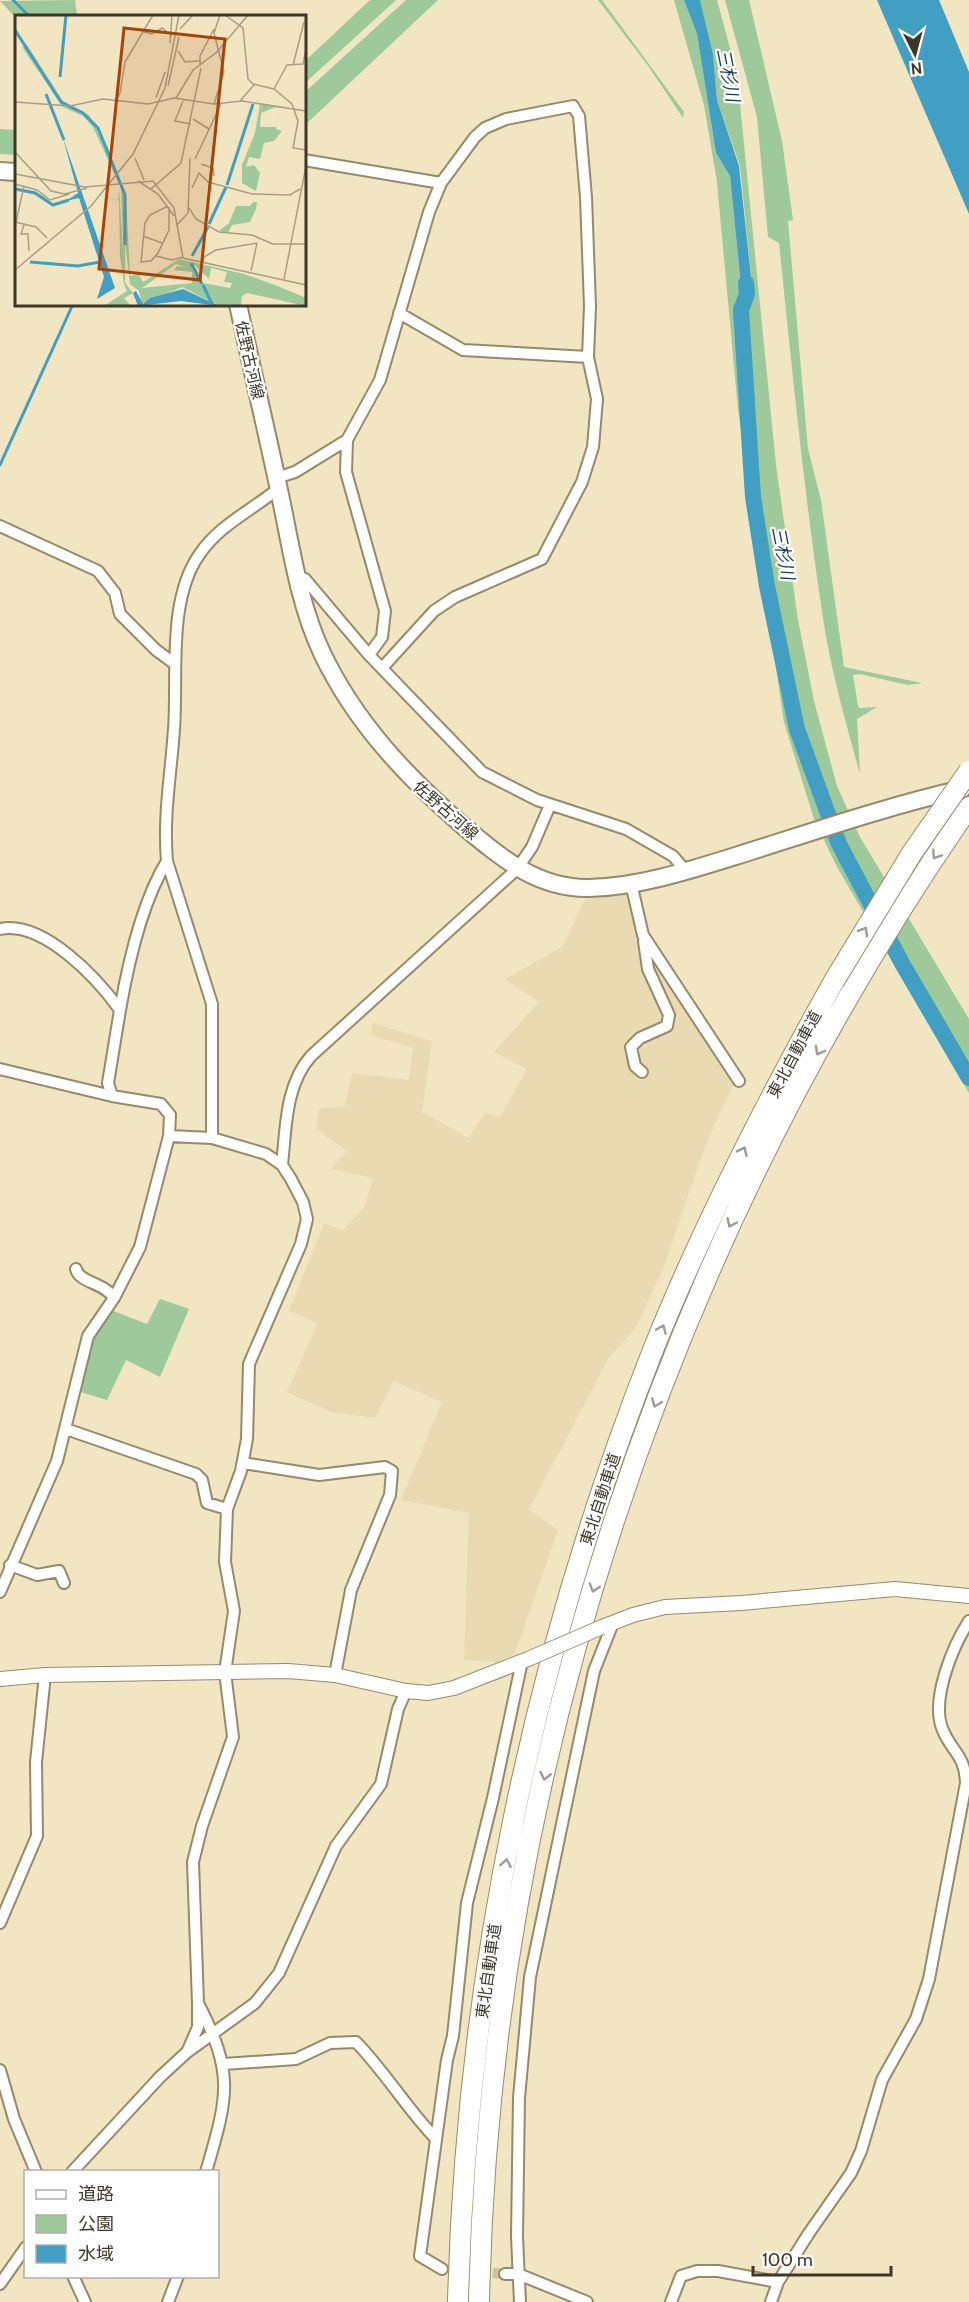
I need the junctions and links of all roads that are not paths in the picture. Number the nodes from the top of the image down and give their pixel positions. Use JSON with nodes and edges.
{"nodes":[{"id":1,"x":306,"y":160,"type":"edge"},
{"id":2,"x":0,"y":171,"type":"edge"},
{"id":3,"x":15,"y":172,"type":"edge"},
{"id":4,"x":441,"y":183,"type":"junction"},
{"id":5,"x":238,"y":306,"type":"edge"},
{"id":6,"x":399,"y":313,"type":"junction"},
{"id":7,"x":588,"y":357,"type":"junction"},
{"id":8,"x":347,"y":440,"type":"junction"},
{"id":9,"x":277,"y":483,"type":"junction"},
{"id":10,"x":0,"y":526,"type":"edge"},
{"id":11,"x":297,"y":576,"type":"junction"},
{"id":12,"x":369,"y":655,"type":"junction"},
{"id":13,"x":175,"y":664,"type":"junction"},
{"id":14,"x":382,"y":668,"type":"junction"},
{"id":15,"x":969,"y":771,"type":"edge"},
{"id":16,"x":969,"y":787,"type":"edge"},
{"id":17,"x":550,"y":805,"type":"junction"},
{"id":18,"x":969,"y":807,"type":"edge"},
{"id":19,"x":167,"y":861,"type":"junction"},
{"id":20,"x":517,"y":869,"type":"junction"},
{"id":21,"x":685,"y":870,"type":"junction"},
{"id":22,"x":631,"y":883,"type":"junction"},
{"id":23,"x":0,"y":929,"type":"edge"},
{"id":24,"x":643,"y":935,"type":"junction"},
{"id":25,"x":120,"y":1010,"type":"junction"},
{"id":26,"x":0,"y":1069,"type":"edge"},
{"id":27,"x":642,"y":1072,"type":"dead end"},
{"id":28,"x":739,"y":1081,"type":"dead end"},
{"id":29,"x":112,"y":1096,"type":"junction"},
{"id":30,"x":169,"y":1136,"type":"junction"},
{"id":31,"x":212,"y":1138,"type":"junction"},
{"id":32,"x":282,"y":1165,"type":"junction"},
{"id":33,"x":76,"y":1269,"type":"dead end"},
{"id":34,"x":114,"y":1298,"type":"junction"},
{"id":35,"x":66,"y":1430,"type":"junction"},
{"id":36,"x":243,"y":1463,"type":"junction"},
{"id":37,"x":227,"y":1509,"type":"junction"},
{"id":38,"x":10,"y":1565,"type":"junction"},
{"id":39,"x":64,"y":1583,"type":"dead end"},
{"id":40,"x":0,"y":1592,"type":"edge"},
{"id":41,"x":969,"y":1596,"type":"edge"},
{"id":42,"x":969,"y":1621,"type":"edge"},
{"id":43,"x":607,"y":1625,"type":"junction"},
{"id":44,"x":525,"y":1660,"type":"junction"},
{"id":45,"x":225,"y":1671,"type":"junction"},
{"id":46,"x":45,"y":1675,"type":"junction"},
{"id":47,"x":335,"y":1675,"type":"junction"},
{"id":48,"x":0,"y":1679,"type":"edge"},
{"id":49,"x":406,"y":1691,"type":"junction"},
{"id":50,"x":495,"y":1921,"type":"junction"},
{"id":51,"x":0,"y":1923,"type":"edge"},
{"id":52,"x":198,"y":2003,"type":"junction"},
{"id":53,"x":213,"y":2033,"type":"junction"},
{"id":54,"x":186,"y":2052,"type":"junction"},
{"id":55,"x":224,"y":2064,"type":"junction"},
{"id":56,"x":0,"y":2070,"type":"edge"},
{"id":57,"x":494,"y":2087,"type":"junction"},
{"id":58,"x":436,"y":2139,"type":"junction"},
{"id":59,"x":35,"y":2170,"type":"edge"},
{"id":60,"x":74,"y":2170,"type":"edge"},
{"id":61,"x":207,"y":2170,"type":"edge"},
{"id":62,"x":24,"y":2250,"type":"edge"},
{"id":63,"x":442,"y":2269,"type":"dead end"},
{"id":64,"x":505,"y":2274,"type":"tunnel mouth"},
{"id":65,"x":518,"y":2274,"type":"junction"},
{"id":66,"x":73,"y":2278,"type":"edge"},
{"id":67,"x":178,"y":2278,"type":"edge"},
{"id":68,"x":778,"y":2282,"type":"junction"},
{"id":69,"x":0,"y":2284,"type":"edge"},
{"id":70,"x":85,"y":2302,"type":"edge"},
{"id":71,"x":168,"y":2302,"type":"edge"},
{"id":72,"x":446,"y":2302,"type":"edge"},
{"id":73,"x":458,"y":2302,"type":"edge"},
{"id":74,"x":479,"y":2302,"type":"edge"},
{"id":75,"x":493,"y":2302,"type":"edge"},
{"id":76,"x":520,"y":2302,"type":"edge"},
{"id":77,"x":587,"y":2302,"type":"edge"},
{"id":78,"x":671,"y":2302,"type":"edge"},
{"id":79,"x":771,"y":2302,"type":"edge"}],
"edges":[{"from":1,"to":4,"type":"street"},
{"from":2,"to":3,"type":"main road"},
{"from":4,"to":6,"type":"street"},
{"from":4,"to":7,"type":"street"},
{"from":5,"to":9,"type":"main road","name":"佐野古河線"},
{"from":6,"to":7,"type":"street"},
{"from":6,"to":8,"type":"street"},
{"from":7,"to":14,"type":"street"},
{"from":8,"to":9,"type":"street"},
{"from":8,"to":12,"type":"street"},
{"from":9,"to":11,"type":"main road","name":"佐野古河線"},
{"from":9,"to":13,"type":"street"},
{"from":10,"to":13,"type":"street"},
{"from":11,"to":12,"type":"street"},
{"from":11,"to":20,"type":"main road","name":"佐野古河線"},
{"from":12,"to":14,"type":"street"},
{"from":13,"to":19,"type":"street"},
{"from":14,"to":17,"type":"street"},
{"from":50,"to":15,"type":"highway","name":"東北自動車道","one_way":true,"bridge":true},
{"from":16,"to":21,"type":"main road","name":"佐野古河線"},
{"from":17,"to":20,"type":"street"},
{"from":17,"to":21,"type":"street"},
{"from":18,"to":57,"type":"highway","name":"東北自動車道","one_way":true},
{"from":19,"to":25,"type":"street"},
{"from":19,"to":31,"type":"street"},
{"from":20,"to":22,"type":"main road","name":"佐野古河線"},
{"from":20,"to":32,"type":"street"},
{"from":21,"to":22,"type":"main road","name":"佐野古河線"},
{"from":22,"to":24,"type":"street"},
{"from":23,"to":25,"type":"street"},
{"from":24,"to":27,"type":"street"},
{"from":24,"to":28,"type":"street"},
{"from":25,"to":29,"type":"street"},
{"from":26,"to":29,"type":"street"},
{"from":29,"to":30,"type":"street"},
{"from":30,"to":31,"type":"street"},
{"from":30,"to":34,"type":"street"},
{"from":31,"to":32,"type":"street"},
{"from":32,"to":36,"type":"street"},
{"from":33,"to":34,"type":"street"},
{"from":34,"to":35,"type":"street"},
{"from":35,"to":37,"type":"street"},
{"from":35,"to":38,"type":"street"},
{"from":36,"to":37,"type":"street"},
{"from":36,"to":47,"type":"street"},
{"from":37,"to":45,"type":"street"},
{"from":38,"to":39,"type":"street"},
{"from":38,"to":40,"type":"street"},
{"from":41,"to":43,"type":"street"},
{"from":42,"to":68,"type":"street"},
{"from":43,"to":44,"type":"street","bridge":true},
{"from":43,"to":65,"type":"street"},
{"from":44,"to":49,"type":"street"},
{"from":44,"to":58,"type":"street"},
{"from":45,"to":46,"type":"street"},
{"from":45,"to":47,"type":"street"},
{"from":45,"to":52,"type":"street"},
{"from":46,"to":48,"type":"street"},
{"from":46,"to":51,"type":"street"},
{"from":47,"to":49,"type":"street"},
{"from":49,"to":53,"type":"street"},
{"from":50,"to":72,"type":"highway"},
{"from":50,"to":73,"type":"highway","name":"東北自動車道"},
{"from":52,"to":53,"type":"street"},
{"from":52,"to":54,"type":"street"},
{"from":53,"to":54,"type":"street"},
{"from":53,"to":55,"type":"street"},
{"from":54,"to":60,"type":"street"},
{"from":55,"to":58,"type":"street"},
{"from":55,"to":61,"type":"street"},
{"from":56,"to":59,"type":"street"},
{"from":57,"to":74,"type":"highway","name":"東北自動車道"},
{"from":57,"to":75,"type":"highway"},
{"from":58,"to":63,"type":"street"},
{"from":62,"to":69,"type":"street"},
{"from":64,"to":65,"type":"street"},
{"from":65,"to":76,"type":"street"},
{"from":65,"to":77,"type":"street"},
{"from":66,"to":70,"type":"street"},
{"from":67,"to":71,"type":"street"},
{"from":68,"to":78,"type":"street"},
{"from":68,"to":79,"type":"street"}]}
